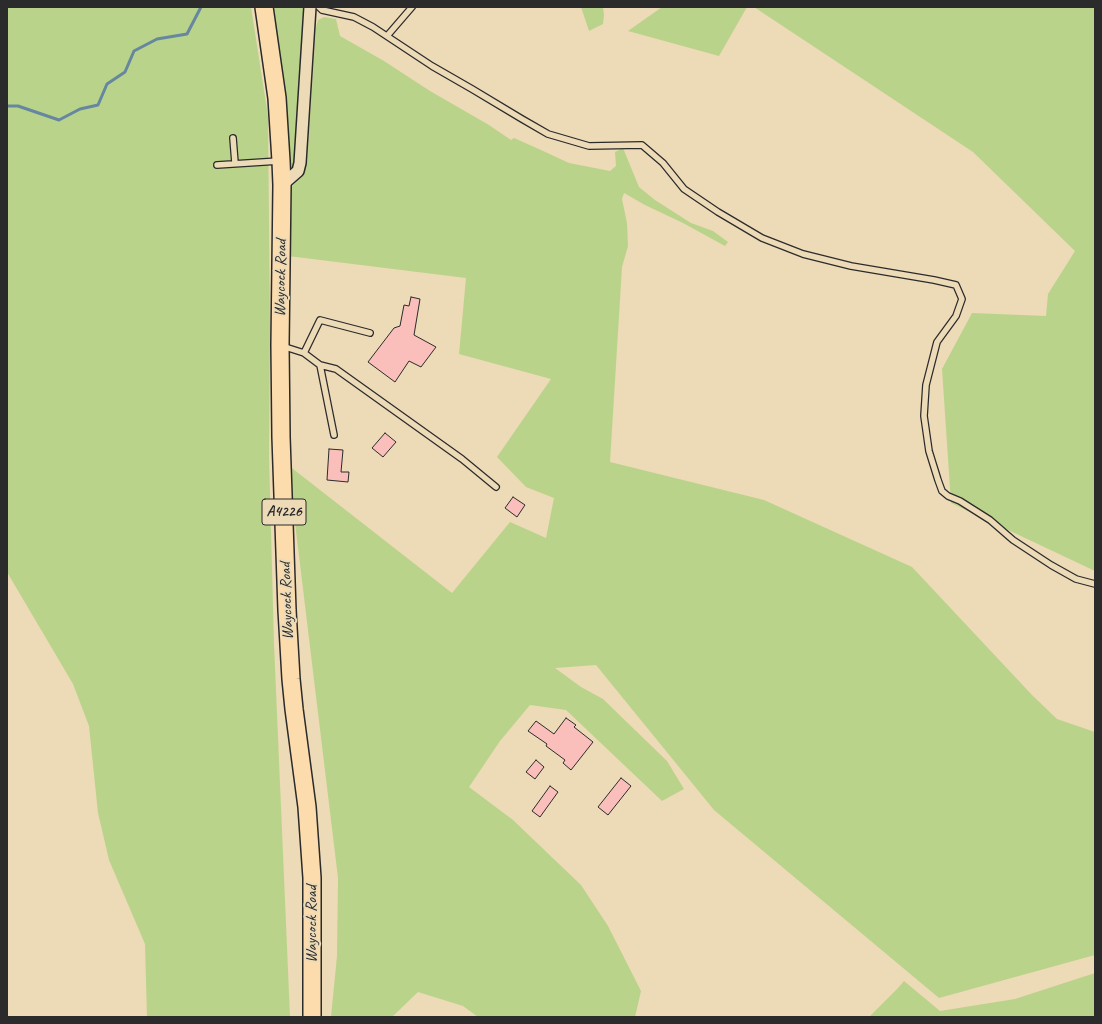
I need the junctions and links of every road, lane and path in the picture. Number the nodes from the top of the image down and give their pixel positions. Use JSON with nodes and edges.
{"nodes":[{"id":1,"x":264,"y":7,"type":"edge"},
{"id":2,"x":310,"y":7,"type":"edge"},
{"id":3,"x":319,"y":7,"type":"edge"},
{"id":4,"x":412,"y":7,"type":"edge"},
{"id":5,"x":387,"y":36,"type":"junction"},
{"id":6,"x":232,"y":138,"type":"dead end"},
{"id":7,"x":282,"y":161,"type":"junction"},
{"id":8,"x":234,"y":163,"type":"junction"},
{"id":9,"x":217,"y":165,"type":"dead end"},
{"id":10,"x":282,"y":185,"type":"junction"},
{"id":11,"x":370,"y":333,"type":"dead end"},
{"id":12,"x":280,"y":345,"type":"junction"},
{"id":13,"x":304,"y":353,"type":"junction"},
{"id":14,"x":320,"y":366,"type":"junction"},
{"id":15,"x":334,"y":435,"type":"dead end"},
{"id":16,"x":496,"y":487,"type":"dead end"},
{"id":17,"x":1095,"y":584,"type":"edge"},
{"id":18,"x":312,"y":1017,"type":"edge"}],
"edges":[{"from":1,"to":7,"type":"main road","name":"Waycock Road","number":"A4226"},
{"from":2,"to":10,"type":"street"},
{"from":3,"to":5,"type":"lane"},
{"from":4,"to":5,"type":"lane"},
{"from":5,"to":17,"type":"lane"},
{"from":6,"to":8,"type":"lane"},
{"from":7,"to":8,"type":"lane"},
{"from":7,"to":10,"type":"main road","name":"Waycock Road","number":"A4226"},
{"from":8,"to":9,"type":"lane"},
{"from":10,"to":12,"type":"main road","name":"Waycock Road","number":"A4226"},
{"from":11,"to":13,"type":"lane"},
{"from":12,"to":13,"type":"lane"},
{"from":12,"to":18,"type":"main road","name":"Waycock Road","number":"A4226"},
{"from":13,"to":14,"type":"lane"},
{"from":14,"to":15,"type":"lane"},
{"from":14,"to":16,"type":"lane"}]}
